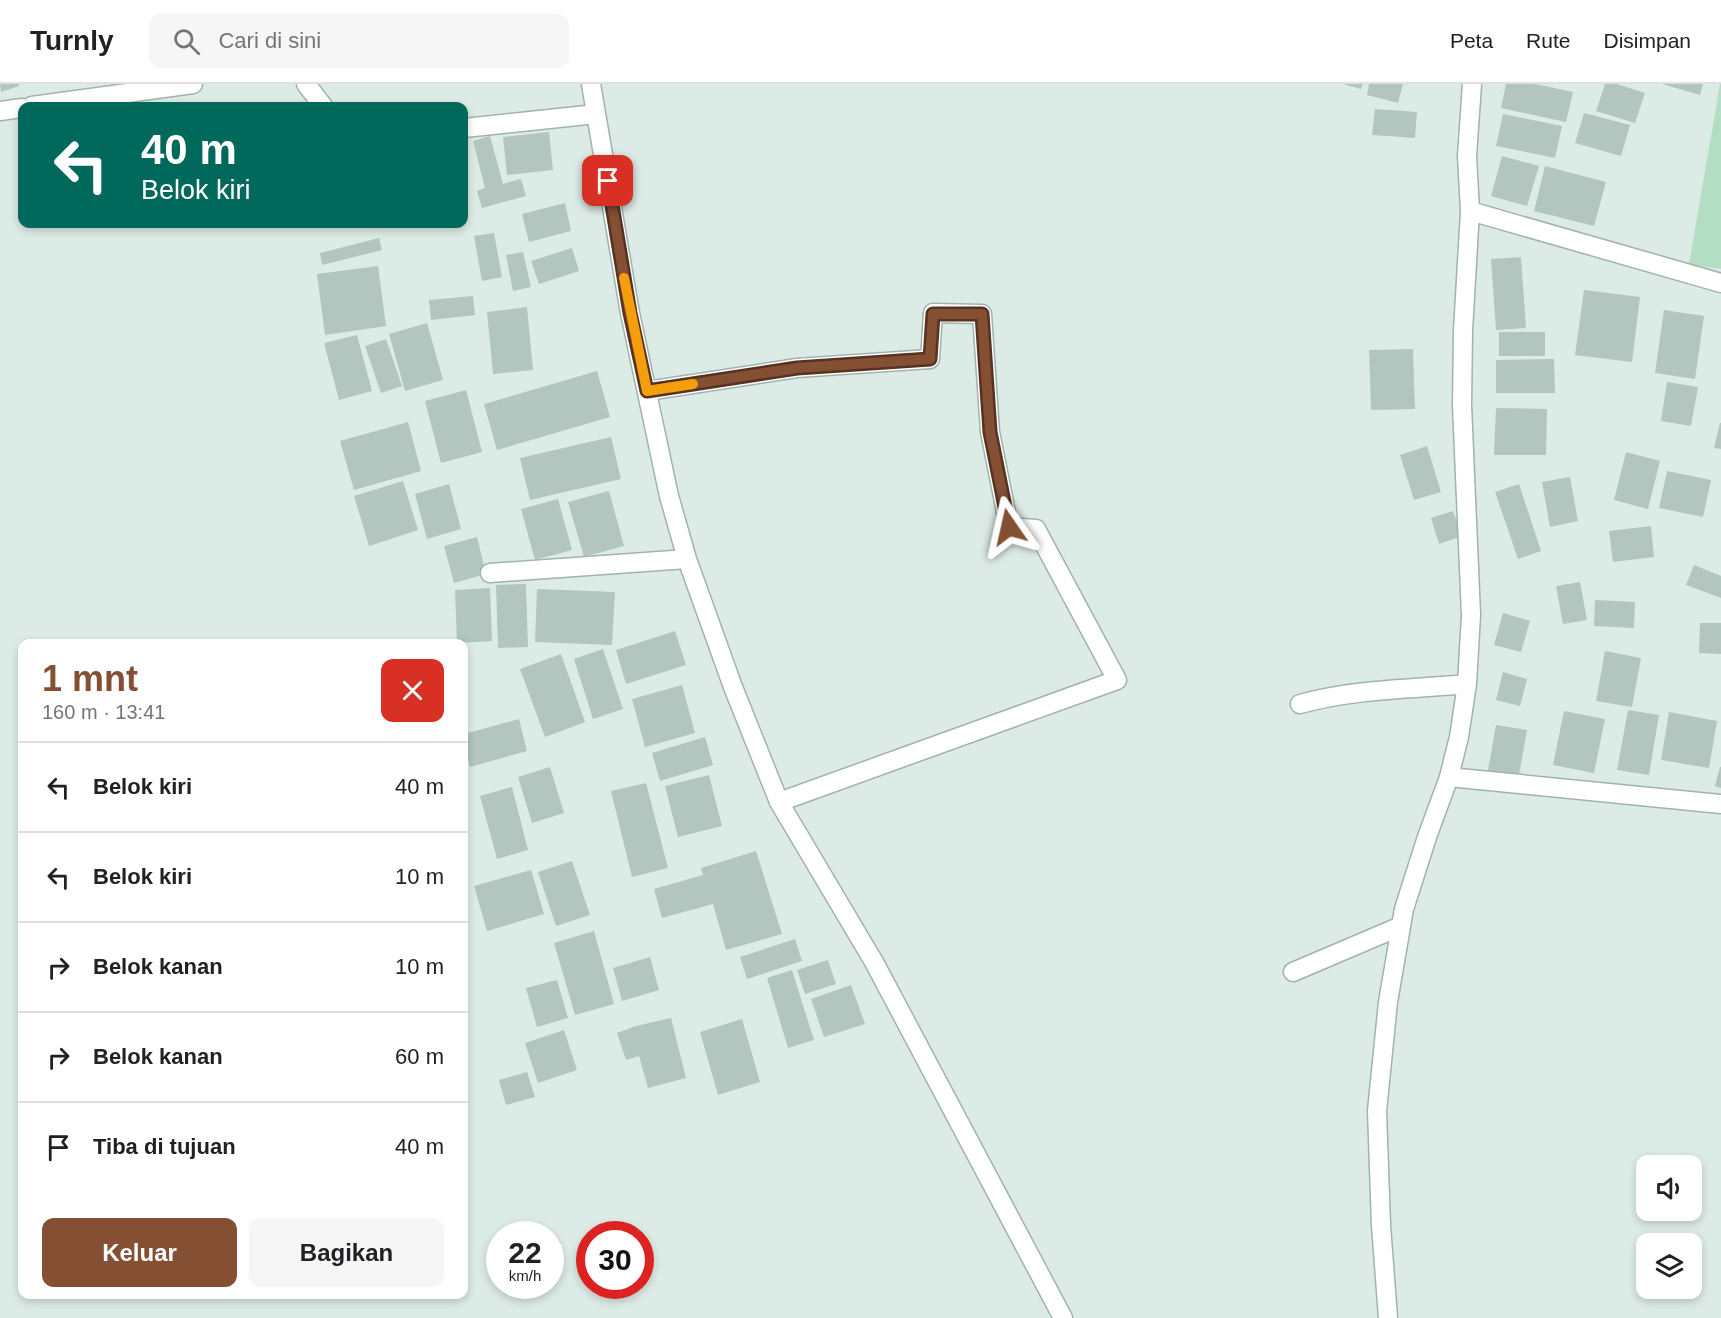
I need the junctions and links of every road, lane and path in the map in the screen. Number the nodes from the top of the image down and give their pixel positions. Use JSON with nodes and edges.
{"nodes":[{"id":1,"x":192,"y":84,"type":"edge"},
{"id":2,"x":306,"y":84,"type":"edge"},
{"id":3,"x":591,"y":84,"type":"edge"},
{"id":4,"x":1472,"y":84,"type":"edge"},
{"id":5,"x":61,"y":102,"type":"edge"},
{"id":6,"x":320,"y":102,"type":"edge"},
{"id":7,"x":18,"y":109,"type":"edge"},
{"id":8,"x":0,"y":111,"type":"edge"},
{"id":9,"x":596,"y":114,"type":"junction"},
{"id":10,"x":468,"y":128,"type":"edge"},
{"id":11,"x":1470,"y":210,"type":"junction"},
{"id":12,"x":1721,"y":283,"type":"edge"},
{"id":13,"x":647,"y":391,"type":"junction"},
{"id":14,"x":687,"y":559,"type":"junction"},
{"id":15,"x":490,"y":573,"type":"dead end"},
{"id":16,"x":1467,"y":684,"type":"junction"},
{"id":17,"x":1300,"y":704,"type":"dead end"},
{"id":18,"x":1449,"y":777,"type":"junction"},
{"id":19,"x":779,"y":802,"type":"junction"},
{"id":20,"x":1721,"y":804,"type":"edge"},
{"id":21,"x":1401,"y":926,"type":"junction"},
{"id":22,"x":1293,"y":972,"type":"dead end"},
{"id":23,"x":1063,"y":1318,"type":"edge"},
{"id":24,"x":1388,"y":1318,"type":"edge"}],
"edges":[{"from":1,"to":5,"type":"street"},
{"from":2,"to":6,"type":"street"},
{"from":3,"to":9,"type":"street"},
{"from":4,"to":11,"type":"street"},
{"from":7,"to":8,"type":"street"},
{"from":9,"to":10,"type":"street"},
{"from":9,"to":13,"type":"street"},
{"from":11,"to":12,"type":"street"},
{"from":11,"to":16,"type":"street"},
{"from":13,"to":14,"type":"street"},
{"from":13,"to":19,"type":"street"},
{"from":14,"to":15,"type":"street"},
{"from":14,"to":19,"type":"street"},
{"from":16,"to":17,"type":"street"},
{"from":16,"to":18,"type":"street"},
{"from":18,"to":20,"type":"street"},
{"from":18,"to":21,"type":"street"},
{"from":19,"to":23,"type":"street"},
{"from":21,"to":22,"type":"street"},
{"from":21,"to":24,"type":"street"}]}
